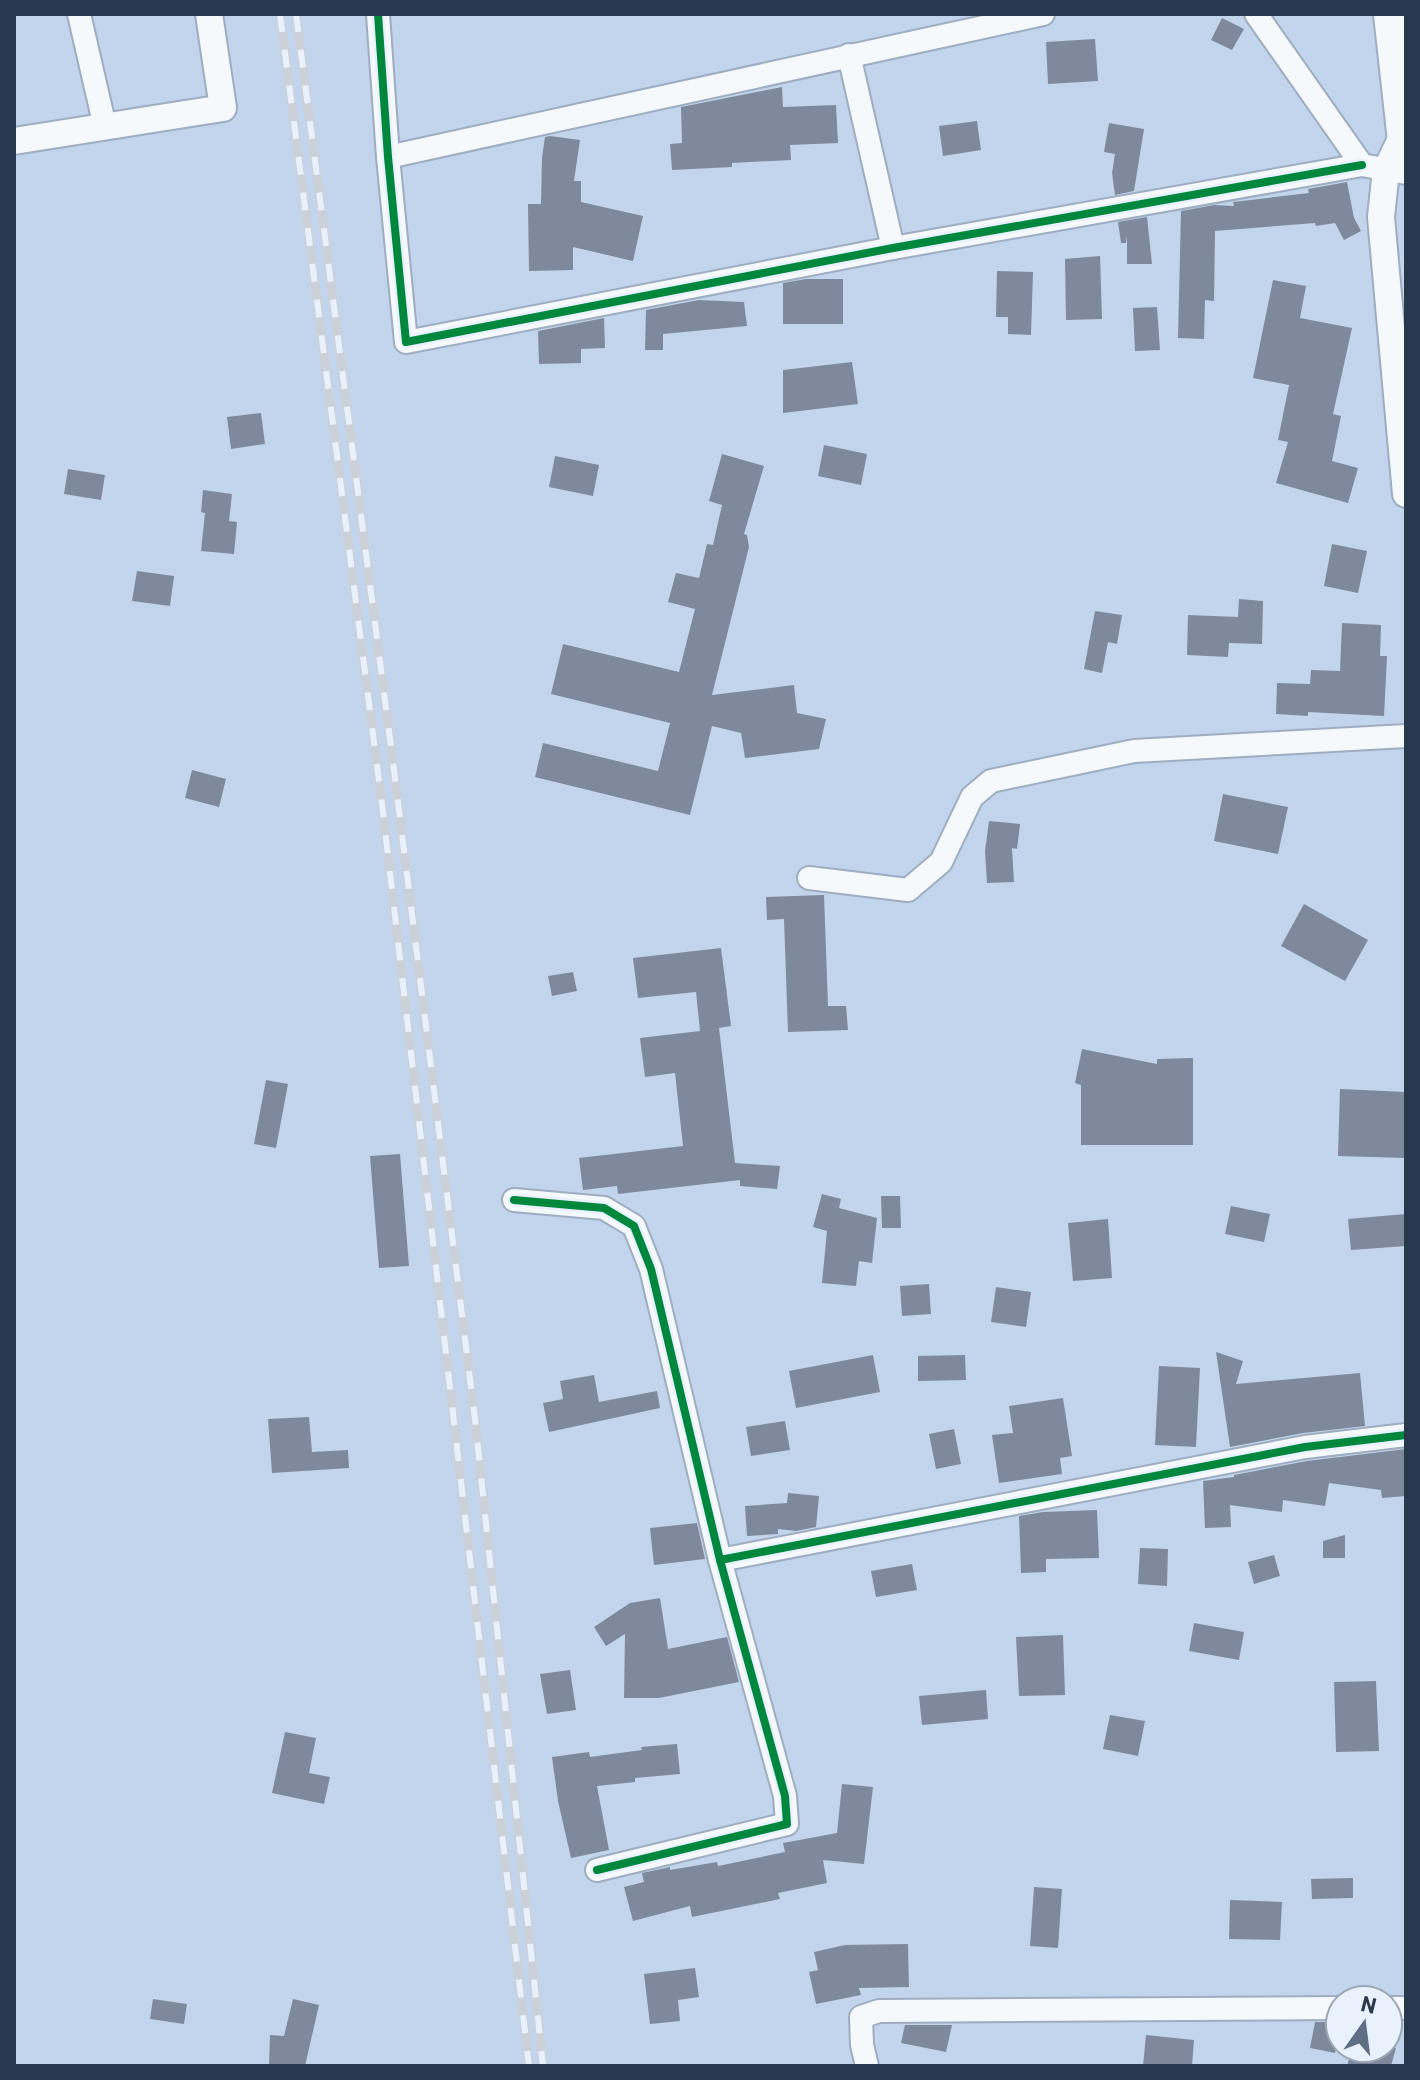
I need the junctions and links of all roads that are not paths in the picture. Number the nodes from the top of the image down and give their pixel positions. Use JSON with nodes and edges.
{"nodes":[{"id":1,"x":79,"y":14,"type":"edge"},
{"id":2,"x":209,"y":14,"type":"edge"},
{"id":3,"x":378,"y":14,"type":"edge"},
{"id":4,"x":1043,"y":14,"type":"edge"},
{"id":5,"x":1256,"y":14,"type":"edge"},
{"id":6,"x":1392,"y":14,"type":"edge"},
{"id":7,"x":849,"y":55,"type":"junction"},
{"id":8,"x":105,"y":127,"type":"junction"},
{"id":9,"x":14,"y":141,"type":"edge"},
{"id":10,"x":1393,"y":156,"type":"edge"},
{"id":11,"x":388,"y":157,"type":"junction"},
{"id":12,"x":893,"y":248,"type":"junction"},
{"id":13,"x":1406,"y":494,"type":"edge"},
{"id":14,"x":1406,"y":736,"type":"edge"},
{"id":15,"x":809,"y":878,"type":"dead end"},
{"id":16,"x":514,"y":1200,"type":"dead end"},
{"id":17,"x":1406,"y":1435,"type":"edge"},
{"id":18,"x":720,"y":1560,"type":"junction"},
{"id":19,"x":597,"y":1870,"type":"dead end"},
{"id":20,"x":1324,"y":2008,"type":"edge"},
{"id":21,"x":867,"y":2066,"type":"edge"}],
"edges":[{"from":1,"to":8,"type":"street"},
{"from":2,"to":8,"type":"street"},
{"from":3,"to":11,"type":"street"},
{"from":4,"to":7,"type":"street"},
{"from":5,"to":10,"type":"street"},
{"from":6,"to":10,"type":"highway"},
{"from":7,"to":11,"type":"street"},
{"from":7,"to":12,"type":"street"},
{"from":8,"to":9,"type":"street"},
{"from":10,"to":12,"type":"street"},
{"from":10,"to":13,"type":"street"},
{"from":11,"to":12,"type":"street"},
{"from":14,"to":15,"type":"street"},
{"from":16,"to":18,"type":"street"},
{"from":17,"to":18,"type":"street"},
{"from":18,"to":19,"type":"street"},
{"from":20,"to":21,"type":"street"}]}
